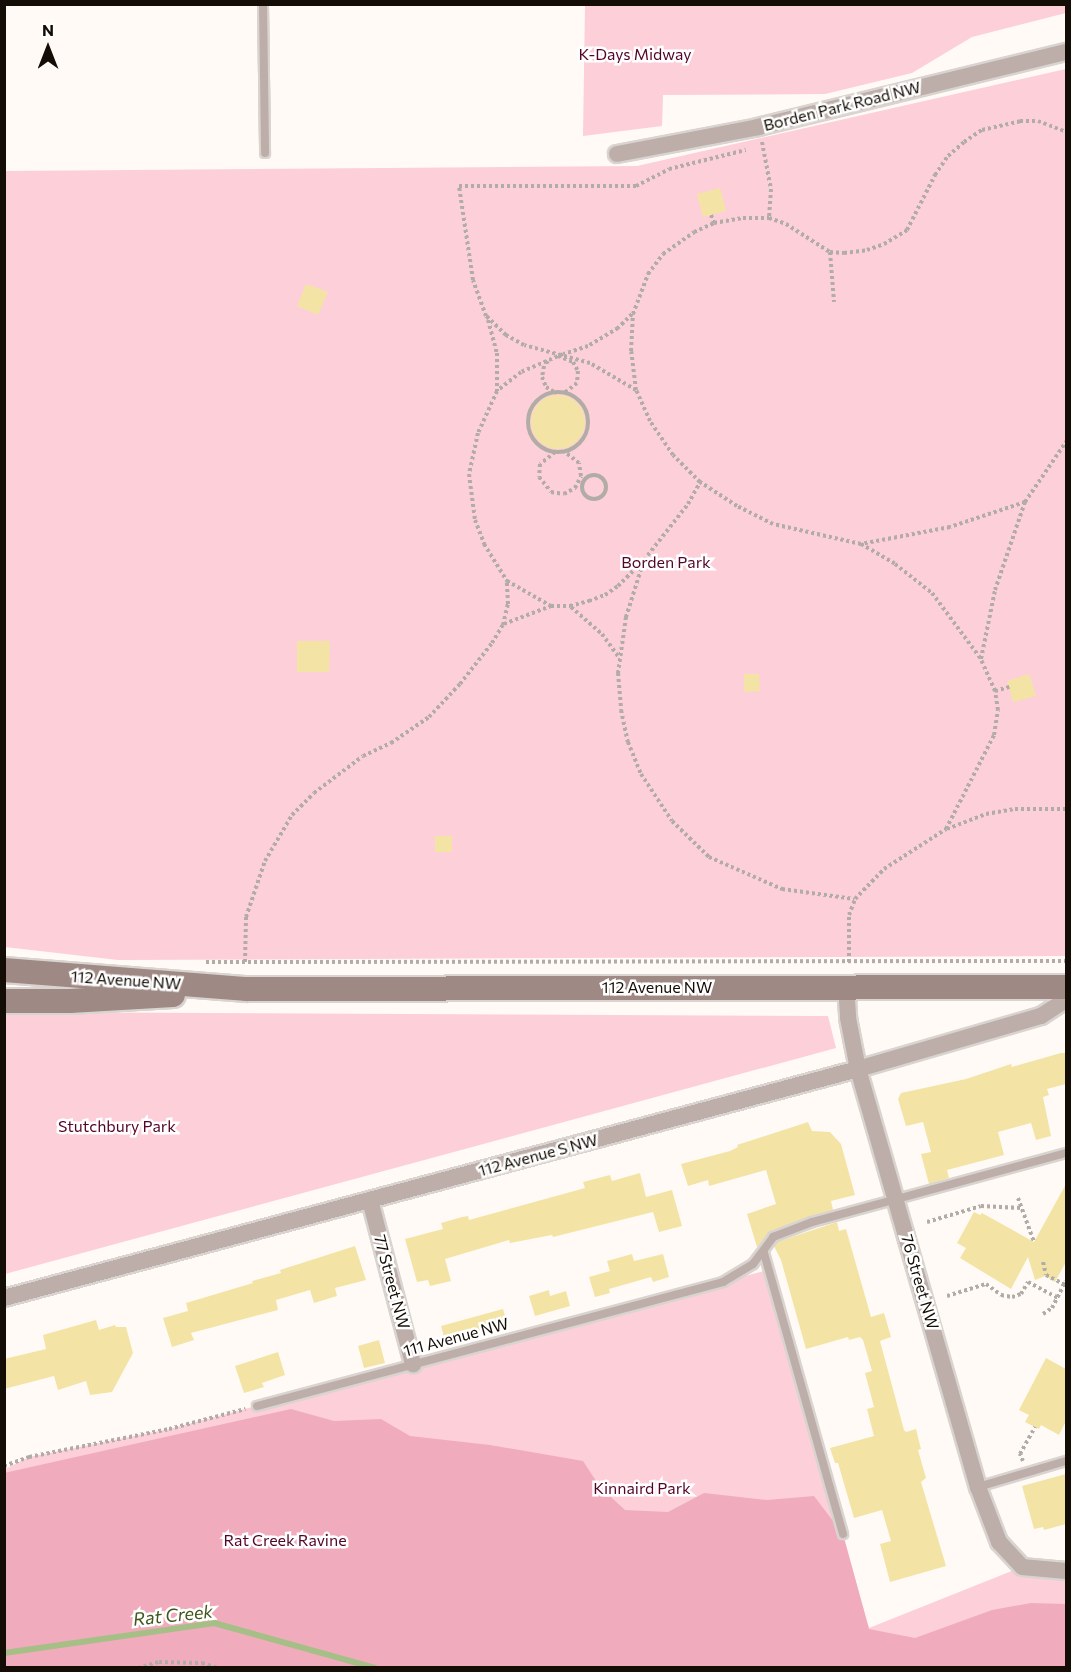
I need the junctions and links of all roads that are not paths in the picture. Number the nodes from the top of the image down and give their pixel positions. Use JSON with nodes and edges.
{"nodes":[{"id":1,"x":263,"y":4,"type":"edge"},
{"id":2,"x":1066,"y":52,"type":"edge"},
{"id":3,"x":265,"y":153,"type":"dead end"},
{"id":4,"x":616,"y":154,"type":"dead end"},
{"id":5,"x":4,"y":970,"type":"edge"},
{"id":6,"x":846,"y":986,"type":"junction"},
{"id":7,"x":1066,"y":987,"type":"edge"},
{"id":8,"x":247,"y":989,"type":"junction"},
{"id":9,"x":4,"y":1000,"type":"edge"},
{"id":10,"x":1066,"y":1000,"type":"edge"},
{"id":11,"x":858,"y":1069,"type":"junction"},
{"id":12,"x":1066,"y":1152,"type":"edge"},
{"id":13,"x":897,"y":1199,"type":"junction"},
{"id":14,"x":370,"y":1200,"type":"junction"},
{"id":15,"x":764,"y":1253,"type":"junction"},
{"id":16,"x":4,"y":1298,"type":"edge"},
{"id":17,"x":413,"y":1364,"type":"junction"},
{"id":18,"x":257,"y":1406,"type":"road end"},
{"id":19,"x":1066,"y":1461,"type":"edge"},
{"id":20,"x":978,"y":1487,"type":"junction"},
{"id":21,"x":843,"y":1534,"type":"dead end"},
{"id":22,"x":1066,"y":1571,"type":"edge"}],
"edges":[{"from":1,"to":3,"type":"lane"},
{"from":2,"to":4,"type":"street","name":"Borden Park Road NW"},
{"from":5,"to":8,"type":"main road","name":"112 Avenue NW"},
{"from":6,"to":7,"type":"main road","name":"112 Avenue NW"},
{"from":6,"to":8,"type":"main road","name":"112 Avenue NW"},
{"from":6,"to":11,"type":"street","name":"76 Street NW"},
{"from":8,"to":9,"type":"main road","name":"112 Avenue NW"},
{"from":10,"to":11,"type":"street","name":"112 Avenue S NW"},
{"from":11,"to":13,"type":"street","name":"76 Street NW"},
{"from":11,"to":14,"type":"street","name":"112 Avenue S NW"},
{"from":12,"to":13,"type":"lane","name":"111 Avenue NW"},
{"from":13,"to":15,"type":"lane","name":"111 Avenue NW"},
{"from":13,"to":20,"type":"street","name":"76 Street NW"},
{"from":14,"to":16,"type":"street","name":"112 Avenue S NW"},
{"from":14,"to":17,"type":"street","name":"77 Street NW"},
{"from":15,"to":17,"type":"lane","name":"111 Avenue NW"},
{"from":15,"to":21,"type":"lane"},
{"from":17,"to":18,"type":"lane","name":"111 Avenue NW"},
{"from":19,"to":20,"type":"lane"},
{"from":20,"to":22,"type":"street","name":"76 Street NW"}]}
